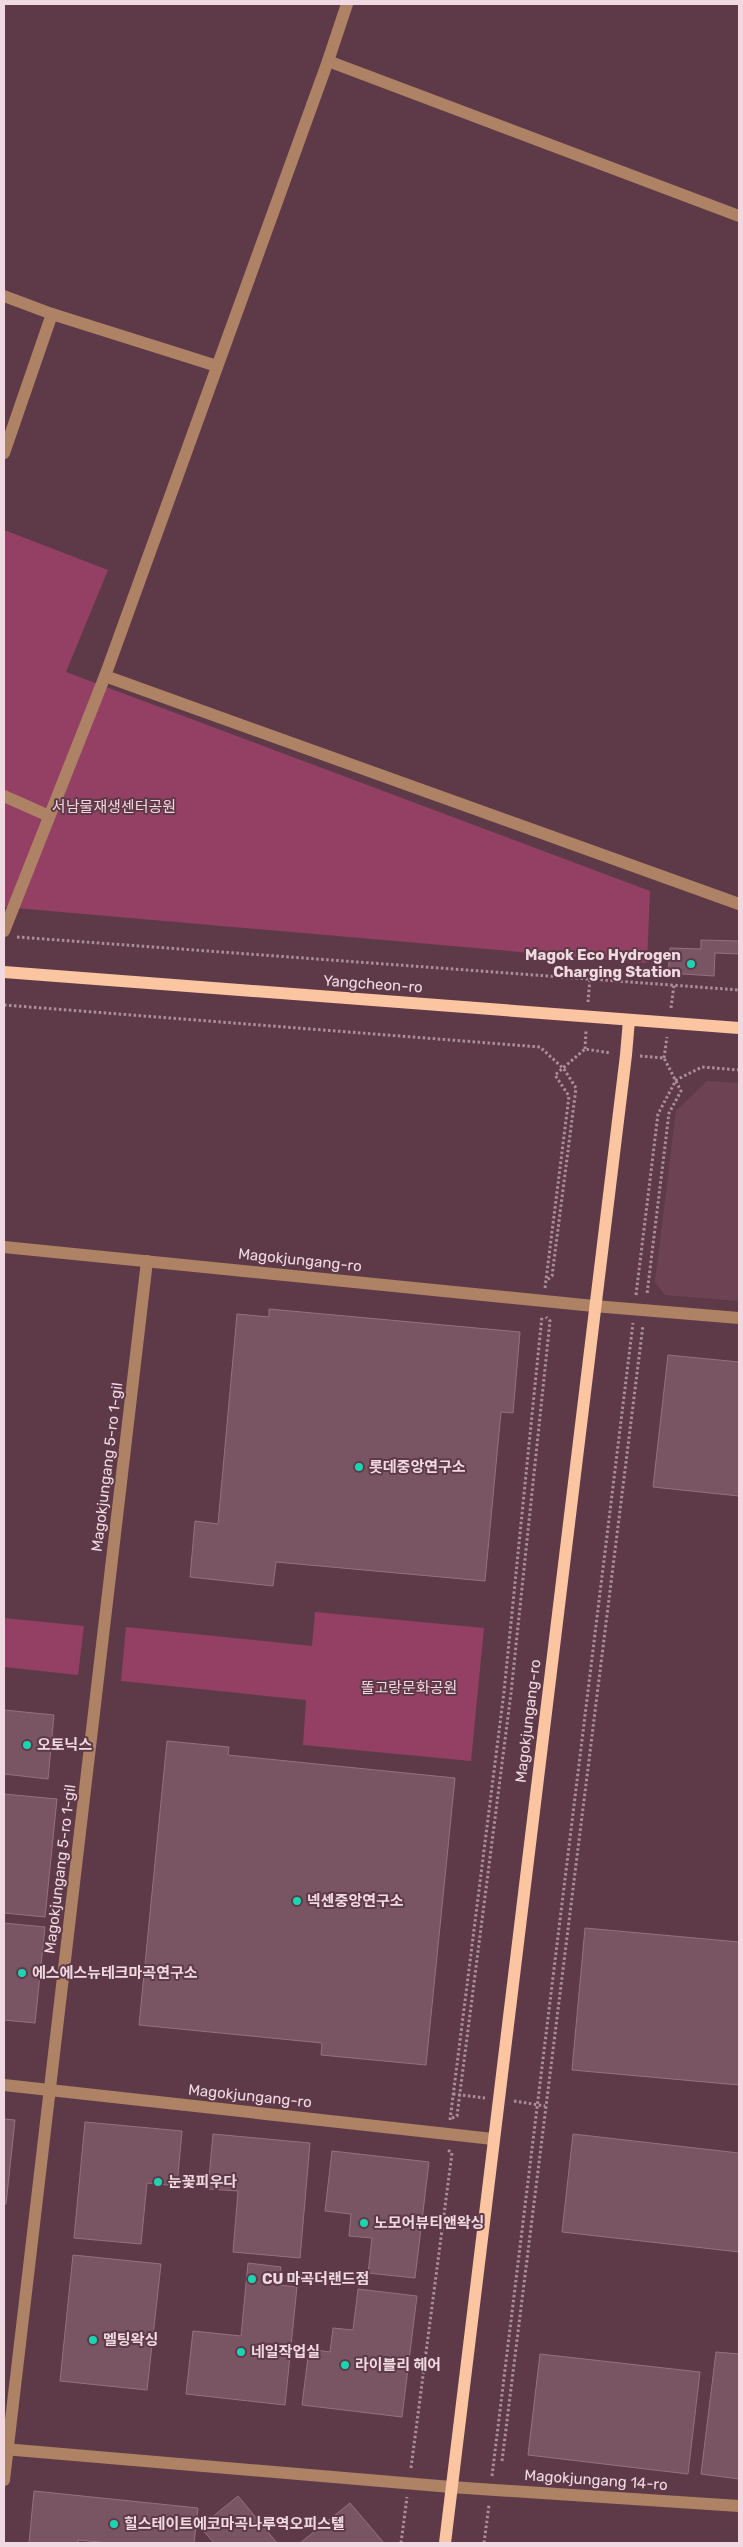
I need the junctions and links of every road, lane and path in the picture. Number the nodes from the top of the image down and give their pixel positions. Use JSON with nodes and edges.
{"nodes":[{"id":1,"x":347,"y":4,"type":"edge"},
{"id":2,"x":328,"y":61,"type":"junction"},
{"id":3,"x":739,"y":216,"type":"edge"},
{"id":4,"x":4,"y":296,"type":"edge"},
{"id":5,"x":52,"y":314,"type":"junction"},
{"id":6,"x":217,"y":366,"type":"junction"},
{"id":7,"x":4,"y":453,"type":"edge"},
{"id":8,"x":104,"y":676,"type":"junction"},
{"id":9,"x":4,"y":796,"type":"edge"},
{"id":10,"x":49,"y":816,"type":"junction"},
{"id":11,"x":739,"y":904,"type":"edge"},
{"id":12,"x":9,"y":934,"type":"edge"},
{"id":13,"x":4,"y":972,"type":"edge"},
{"id":14,"x":739,"y":990,"type":"edge"},
{"id":15,"x":4,"y":1005,"type":"edge"},
{"id":16,"x":629,"y":1020,"type":"junction"},
{"id":17,"x":739,"y":1028,"type":"edge"},
{"id":18,"x":564,"y":1069,"type":"junction"},
{"id":19,"x":739,"y":1070,"type":"edge"},
{"id":20,"x":676,"y":1080,"type":"junction"},
{"id":21,"x":4,"y":1247,"type":"edge"},
{"id":22,"x":148,"y":1261,"type":"junction"},
{"id":23,"x":594,"y":1306,"type":"junction"},
{"id":24,"x":640,"y":1310,"type":"junction"},
{"id":25,"x":739,"y":1318,"type":"edge"},
{"id":26,"x":4,"y":2085,"type":"edge"},
{"id":27,"x":51,"y":2090,"type":"junction"},
{"id":28,"x":450,"y":2119,"type":"joint"},
{"id":29,"x":493,"y":2139,"type":"junction"},
{"id":30,"x":446,"y":2149,"type":"dead end"},
{"id":31,"x":5,"y":2449,"type":"edge"},
{"id":32,"x":502,"y":2461,"type":"dead end"},
{"id":33,"x":4,"y":2480,"type":"edge"},
{"id":34,"x":409,"y":2483,"type":"junction"},
{"id":35,"x":452,"y":2487,"type":"junction"},
{"id":36,"x":491,"y":2489,"type":"junction"},
{"id":37,"x":739,"y":2506,"type":"edge"},
{"id":38,"x":401,"y":2543,"type":"edge"},
{"id":39,"x":445,"y":2543,"type":"edge"},
{"id":40,"x":484,"y":2543,"type":"edge"}],
"edges":[{"from":1,"to":2,"type":"street"},
{"from":2,"to":3,"type":"street"},
{"from":2,"to":6,"type":"street"},
{"from":4,"to":5,"type":"street"},
{"from":5,"to":6,"type":"street"},
{"from":5,"to":7,"type":"street"},
{"from":6,"to":8,"type":"street"},
{"from":8,"to":10,"type":"street"},
{"from":8,"to":11,"type":"street"},
{"from":9,"to":10,"type":"street"},
{"from":10,"to":12,"type":"street"},
{"from":12,"to":14,"type":"path"},
{"from":13,"to":16,"type":"main road","name":"Yangcheon-ro"},
{"from":15,"to":18,"type":"path"},
{"from":16,"to":17,"type":"main road","name":"Yangcheon-ro"},
{"from":16,"to":23,"type":"main road","name":"Magokjungang-ro"},
{"from":18,"to":18,"type":"path"},
{"from":19,"to":20,"type":"path"},
{"from":20,"to":24,"type":"path"},
{"from":20,"to":24,"type":"path"},
{"from":21,"to":22,"type":"street","name":"Magokjungang-ro"},
{"from":22,"to":23,"type":"street","name":"Magokjungang-ro"},
{"from":22,"to":27,"type":"street","name":"Magokjungang 5-ro 1-gil"},
{"from":23,"to":24,"type":"street"},
{"from":23,"to":29,"type":"main road","name":"Magokjungang-ro"},
{"from":24,"to":25,"type":"street"},
{"from":24,"to":32,"type":"path"},
{"from":24,"to":36,"type":"path"},
{"from":26,"to":27,"type":"street","name":"Magokjungang-ro"},
{"from":27,"to":29,"type":"street","name":"Magokjungang-ro"},
{"from":27,"to":31,"type":"street","name":"Magokjungang 5-ro 1-gil"},
{"from":28,"to":28,"type":"path"},
{"from":29,"to":35,"type":"main road","name":"Magokjungang-ro"},
{"from":30,"to":34,"type":"path"},
{"from":31,"to":33,"type":"street","name":"Magokjungang 5-ro 1-gil"},
{"from":31,"to":34,"type":"street"},
{"from":34,"to":35,"type":"street"},
{"from":34,"to":38,"type":"path"},
{"from":35,"to":36,"type":"street","name":"Magokjungang 14-ro"},
{"from":35,"to":39,"type":"main road","name":"Magokjungang-ro"},
{"from":36,"to":37,"type":"street","name":"Magokjungang 14-ro"},
{"from":36,"to":40,"type":"path"}]}
